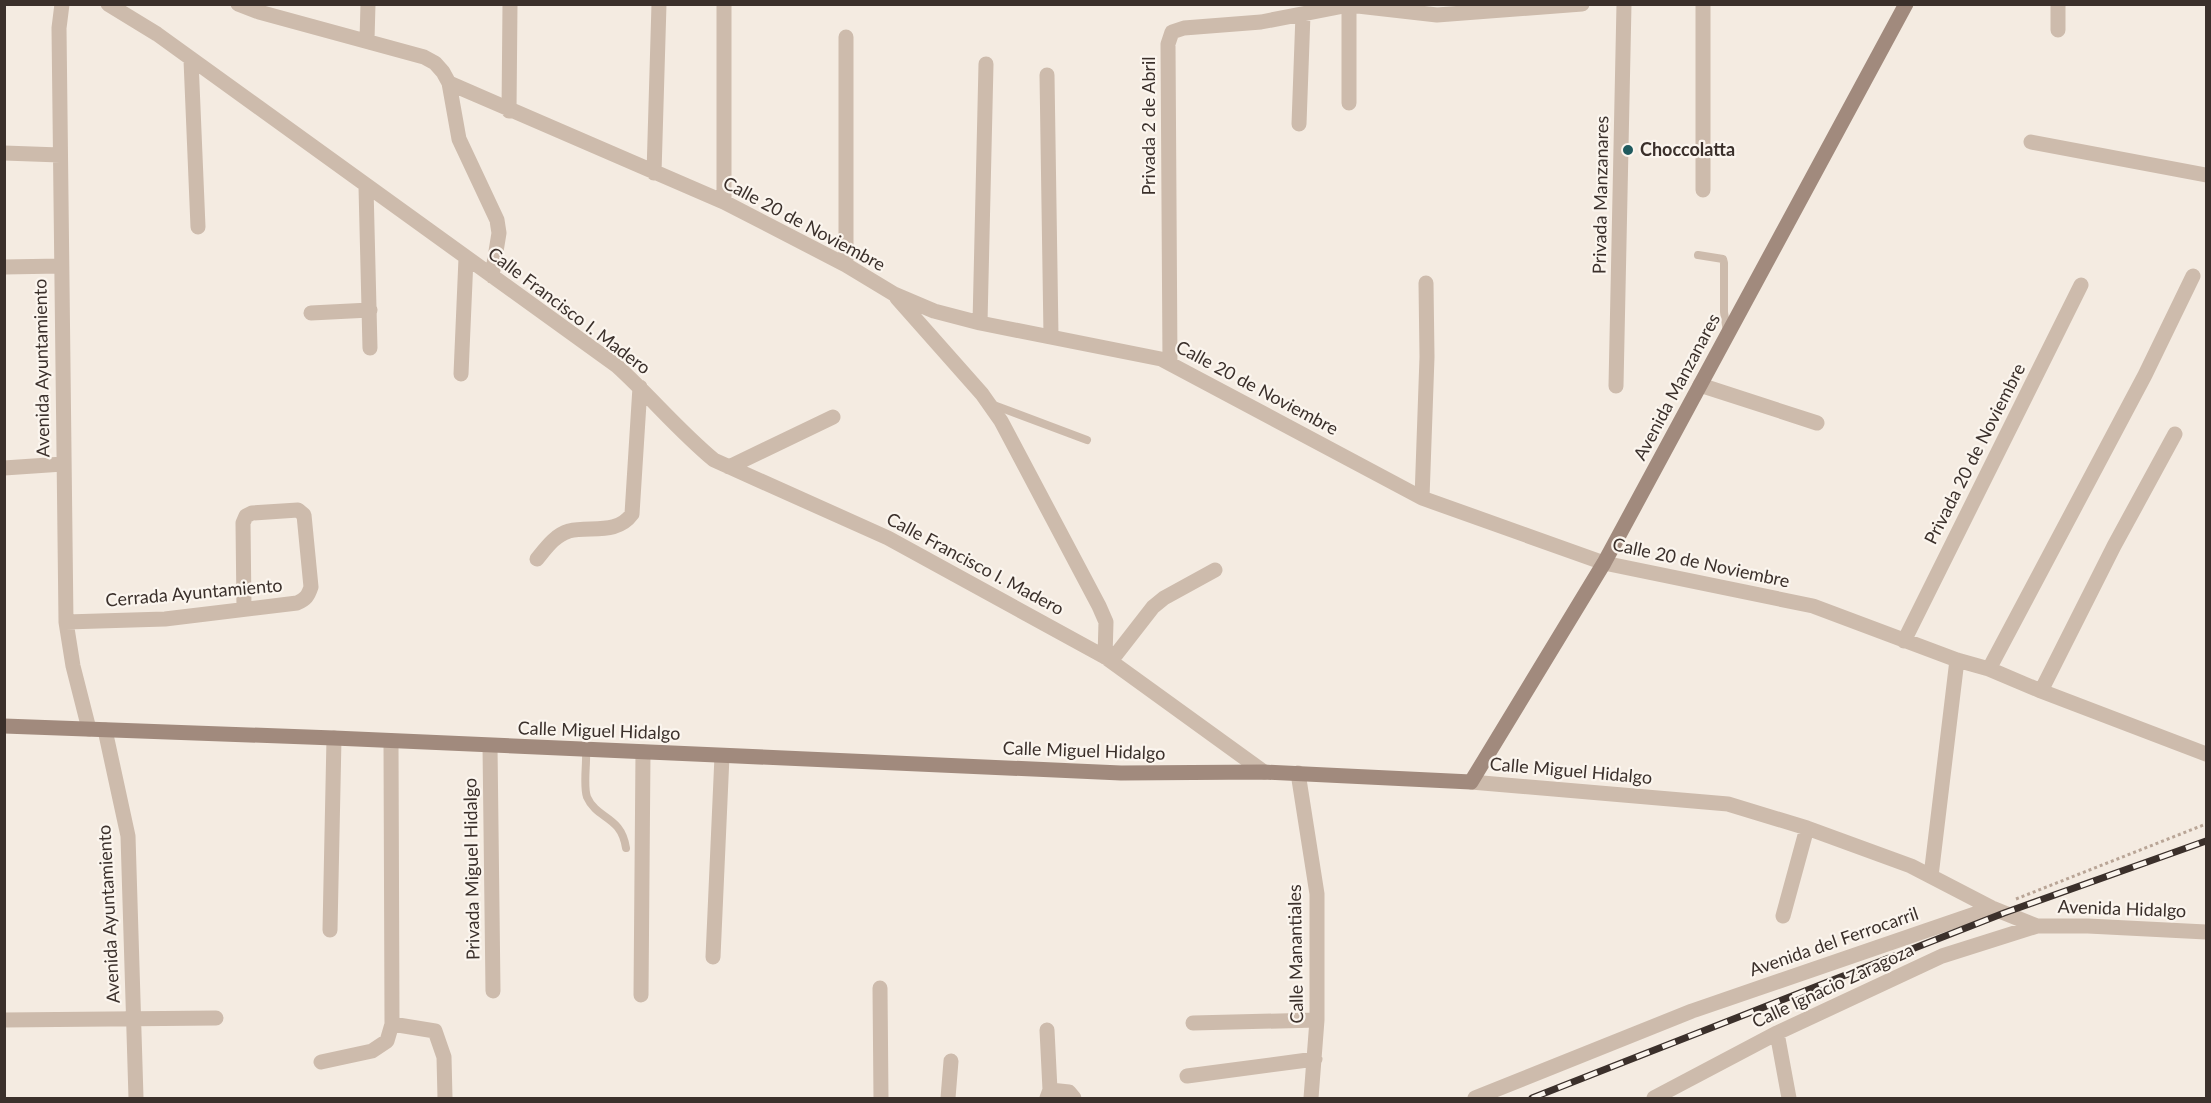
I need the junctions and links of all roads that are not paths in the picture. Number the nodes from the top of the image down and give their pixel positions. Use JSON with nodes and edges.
{"nodes":[{"id":1,"x":62,"y":4,"type":"edge"},
{"id":2,"x":108,"y":4,"type":"edge"},
{"id":3,"x":238,"y":4,"type":"edge"},
{"id":4,"x":368,"y":4,"type":"edge"},
{"id":5,"x":510,"y":4,"type":"edge"},
{"id":6,"x":658,"y":4,"type":"edge"},
{"id":7,"x":724,"y":4,"type":"edge"},
{"id":8,"x":1582,"y":4,"type":"edge"},
{"id":9,"x":1624,"y":4,"type":"edge"},
{"id":10,"x":1703,"y":4,"type":"edge"},
{"id":11,"x":1906,"y":4,"type":"edge"},
{"id":12,"x":2058,"y":4,"type":"edge"},
{"id":13,"x":1348,"y":5,"type":"edge"},
{"id":14,"x":259,"y":8,"type":"edge"},
{"id":15,"x":1303,"y":14,"type":"junction"},
{"id":16,"x":2058,"y":30,"type":"dead end"},
{"id":17,"x":846,"y":37,"type":"dead end"},
{"id":18,"x":367,"y":40,"type":"junction"},
{"id":19,"x":192,"y":60,"type":"junction"},
{"id":20,"x":986,"y":64,"type":"dead end"},
{"id":21,"x":1047,"y":75,"type":"dead end"},
{"id":22,"x":449,"y":83,"type":"junction"},
{"id":23,"x":1349,"y":103,"type":"dead end"},
{"id":24,"x":509,"y":111,"type":"junction"},
{"id":25,"x":1299,"y":124,"type":"dead end"},
{"id":26,"x":2031,"y":142,"type":"dead end"},
{"id":27,"x":4,"y":153,"type":"edge"},
{"id":28,"x":60,"y":155,"type":"junction"},
{"id":29,"x":654,"y":172,"type":"junction"},
{"id":30,"x":2206,"y":175,"type":"edge"},
{"id":31,"x":366,"y":187,"type":"junction"},
{"id":32,"x":1702,"y":189,"type":"dead end"},
{"id":33,"x":724,"y":202,"type":"junction"},
{"id":34,"x":198,"y":227,"type":"dead end"},
{"id":35,"x":1698,"y":255,"type":"dead end"},
{"id":36,"x":466,"y":258,"type":"junction"},
{"id":37,"x":846,"y":265,"type":"junction"},
{"id":38,"x":61,"y":266,"type":"junction"},
{"id":39,"x":4,"y":267,"type":"edge"},
{"id":40,"x":492,"y":276,"type":"junction"},
{"id":41,"x":2193,"y":276,"type":"dead end"},
{"id":42,"x":1426,"y":283,"type":"dead end"},
{"id":43,"x":2081,"y":285,"type":"dead end"},
{"id":44,"x":894,"y":294,"type":"junction"},
{"id":45,"x":370,"y":310,"type":"junction"},
{"id":46,"x":311,"y":314,"type":"dead end"},
{"id":47,"x":980,"y":323,"type":"junction"},
{"id":48,"x":1051,"y":336,"type":"junction"},
{"id":49,"x":1727,"y":336,"type":"junction"},
{"id":50,"x":370,"y":348,"type":"dead end"},
{"id":51,"x":1170,"y":363,"type":"junction"},
{"id":52,"x":461,"y":374,"type":"dead end"},
{"id":53,"x":1700,"y":385,"type":"junction"},
{"id":54,"x":1616,"y":386,"type":"dead end"},
{"id":55,"x":640,"y":387,"type":"junction"},
{"id":56,"x":990,"y":404,"type":"junction"},
{"id":57,"x":833,"y":417,"type":"dead end"},
{"id":58,"x":1817,"y":423,"type":"dead end"},
{"id":59,"x":2175,"y":434,"type":"dead end"},
{"id":60,"x":1087,"y":440,"type":"dead end"},
{"id":61,"x":63,"y":464,"type":"junction"},
{"id":62,"x":729,"y":467,"type":"junction"},
{"id":63,"x":4,"y":468,"type":"edge"},
{"id":64,"x":1422,"y":498,"type":"junction"},
{"id":65,"x":537,"y":559,"type":"dead end"},
{"id":66,"x":1605,"y":563,"type":"junction"},
{"id":67,"x":1215,"y":570,"type":"dead end"},
{"id":68,"x":244,"y":609,"type":"junction"},
{"id":69,"x":66,"y":622,"type":"junction"},
{"id":70,"x":1904,"y":640,"type":"junction"},
{"id":71,"x":1108,"y":659,"type":"junction"},
{"id":72,"x":1957,"y":660,"type":"junction"},
{"id":73,"x":1989,"y":669,"type":"junction"},
{"id":74,"x":2041,"y":691,"type":"junction"},
{"id":75,"x":4,"y":726,"type":"edge"},
{"id":76,"x":89,"y":729,"type":"junction"},
{"id":77,"x":105,"y":730,"type":"junction"},
{"id":78,"x":334,"y":738,"type":"junction"},
{"id":79,"x":392,"y":741,"type":"junction"},
{"id":80,"x":490,"y":746,"type":"junction"},
{"id":81,"x":586,"y":750,"type":"junction"},
{"id":82,"x":643,"y":752,"type":"junction"},
{"id":83,"x":2206,"y":754,"type":"edge"},
{"id":84,"x":722,"y":756,"type":"junction"},
{"id":85,"x":1264,"y":772,"type":"junction"},
{"id":86,"x":1298,"y":773,"type":"junction"},
{"id":87,"x":1471,"y":782,"type":"junction"},
{"id":88,"x":1807,"y":828,"type":"junction"},
{"id":89,"x":626,"y":848,"type":"dead end"},
{"id":90,"x":1931,"y":876,"type":"junction"},
{"id":91,"x":1992,"y":908,"type":"junction"},
{"id":92,"x":1783,"y":916,"type":"dead end"},
{"id":93,"x":2037,"y":927,"type":"junction"},
{"id":94,"x":330,"y":930,"type":"dead end"},
{"id":95,"x":2206,"y":932,"type":"edge"},
{"id":96,"x":713,"y":957,"type":"dead end"},
{"id":97,"x":880,"y":988,"type":"dead end"},
{"id":98,"x":493,"y":991,"type":"dead end"},
{"id":99,"x":641,"y":994,"type":"dead end"},
{"id":100,"x":216,"y":1018,"type":"dead end"},
{"id":101,"x":134,"y":1019,"type":"junction"},
{"id":102,"x":4,"y":1020,"type":"edge"},
{"id":103,"x":1317,"y":1020,"type":"junction"},
{"id":104,"x":1193,"y":1023,"type":"dead end"},
{"id":105,"x":392,"y":1024,"type":"junction"},
{"id":106,"x":1047,"y":1030,"type":"dead end"},
{"id":107,"x":1777,"y":1033,"type":"junction"},
{"id":108,"x":1315,"y":1059,"type":"junction"},
{"id":109,"x":951,"y":1061,"type":"dead end"},
{"id":110,"x":321,"y":1062,"type":"dead end"},
{"id":111,"x":1187,"y":1076,"type":"dead end"},
{"id":112,"x":1048,"y":1094,"type":"edge"},
{"id":113,"x":136,"y":1098,"type":"edge"},
{"id":114,"x":445,"y":1098,"type":"edge"},
{"id":115,"x":881,"y":1098,"type":"edge"},
{"id":116,"x":948,"y":1098,"type":"edge"},
{"id":117,"x":1074,"y":1098,"type":"edge"},
{"id":118,"x":1311,"y":1098,"type":"edge"},
{"id":119,"x":1475,"y":1098,"type":"edge"},
{"id":120,"x":1654,"y":1098,"type":"edge"},
{"id":121,"x":1789,"y":1098,"type":"edge"}],
"edges":[{"from":1,"to":28,"type":"street","name":"Avenida Ayuntamiento"},
{"from":2,"to":19,"type":"street","name":"Calle Francisco I. Madero"},
{"from":3,"to":14,"type":"street","name":"Calle 20 de Noviembre"},
{"from":4,"to":18,"type":"street"},
{"from":5,"to":24,"type":"street"},
{"from":6,"to":29,"type":"street"},
{"from":7,"to":33,"type":"street"},
{"from":8,"to":13,"type":"street","name":"Privada 2 de Abril"},
{"from":9,"to":54,"type":"street","name":"Privada Manzanares"},
{"from":10,"to":32,"type":"street"},
{"from":11,"to":49,"type":"street","name":"Avenida Manzanares"},
{"from":12,"to":16,"type":"street"},
{"from":13,"to":15,"type":"street","name":"Privada 2 de Abril"},
{"from":13,"to":23,"type":"street"},
{"from":14,"to":18,"type":"street","name":"Calle 20 de Noviembre"},
{"from":15,"to":25,"type":"street"},
{"from":15,"to":51,"type":"street","name":"Privada 2 de Abril"},
{"from":17,"to":37,"type":"street"},
{"from":18,"to":22,"type":"street","name":"Calle 20 de Noviembre"},
{"from":19,"to":31,"type":"street","name":"Calle Francisco I. Madero"},
{"from":19,"to":34,"type":"street"},
{"from":20,"to":47,"type":"street"},
{"from":21,"to":48,"type":"street"},
{"from":22,"to":24,"type":"street","name":"Calle 20 de Noviembre"},
{"from":22,"to":40,"type":"street"},
{"from":24,"to":29,"type":"street","name":"Calle 20 de Noviembre"},
{"from":26,"to":30,"type":"street"},
{"from":27,"to":28,"type":"street"},
{"from":28,"to":38,"type":"street","name":"Avenida Ayuntamiento"},
{"from":29,"to":33,"type":"street","name":"Calle 20 de Noviembre"},
{"from":31,"to":36,"type":"street","name":"Calle Francisco I. Madero"},
{"from":31,"to":45,"type":"street"},
{"from":33,"to":37,"type":"street","name":"Calle 20 de Noviembre"},
{"from":35,"to":49,"type":"lane"},
{"from":36,"to":40,"type":"street","name":"Calle Francisco I. Madero"},
{"from":36,"to":52,"type":"street"},
{"from":37,"to":44,"type":"street","name":"Calle 20 de Noviembre"},
{"from":38,"to":39,"type":"street"},
{"from":38,"to":61,"type":"street","name":"Avenida Ayuntamiento"},
{"from":40,"to":55,"type":"street","name":"Calle Francisco I. Madero"},
{"from":41,"to":73,"type":"street"},
{"from":42,"to":64,"type":"street"},
{"from":43,"to":70,"type":"street","name":"Privada 20 de Noviembre"},
{"from":44,"to":47,"type":"street","name":"Calle 20 de Noviembre"},
{"from":44,"to":56,"type":"street"},
{"from":45,"to":46,"type":"street"},
{"from":45,"to":50,"type":"street"},
{"from":47,"to":48,"type":"street","name":"Calle 20 de Noviembre"},
{"from":48,"to":51,"type":"street","name":"Calle 20 de Noviembre"},
{"from":49,"to":53,"type":"street","name":"Avenida Manzanares"},
{"from":51,"to":64,"type":"street","name":"Calle 20 de Noviembre"},
{"from":53,"to":58,"type":"street"},
{"from":53,"to":66,"type":"street","name":"Avenida Manzanares"},
{"from":55,"to":62,"type":"street","name":"Calle Francisco I. Madero"},
{"from":55,"to":65,"type":"street"},
{"from":56,"to":60,"type":"lane"},
{"from":56,"to":71,"type":"street"},
{"from":57,"to":62,"type":"street"},
{"from":59,"to":74,"type":"street"},
{"from":61,"to":63,"type":"street"},
{"from":61,"to":69,"type":"street","name":"Avenida Ayuntamiento"},
{"from":62,"to":71,"type":"street","name":"Calle Francisco I. Madero"},
{"from":64,"to":66,"type":"street","name":"Calle 20 de Noviembre"},
{"from":66,"to":70,"type":"street","name":"Calle 20 de Noviembre"},
{"from":66,"to":87,"type":"street","name":"Avenida Manzanares"},
{"from":67,"to":71,"type":"street"},
{"from":68,"to":68,"type":"street","name":"Cerrada Ayuntamiento"},
{"from":68,"to":69,"type":"street","name":"Cerrada Ayuntamiento"},
{"from":69,"to":76,"type":"street","name":"Avenida Ayuntamiento"},
{"from":70,"to":72,"type":"street","name":"Calle 20 de Noviembre"},
{"from":71,"to":85,"type":"street","name":"Calle Francisco I. Madero"},
{"from":72,"to":73,"type":"street","name":"Calle 20 de Noviembre"},
{"from":72,"to":90,"type":"street"},
{"from":73,"to":74,"type":"street","name":"Calle 20 de Noviembre"},
{"from":74,"to":83,"type":"street","name":"Calle 20 de Noviembre"},
{"from":75,"to":76,"type":"street","name":"Calle Miguel Hidalgo"},
{"from":76,"to":77,"type":"street","name":"Calle Miguel Hidalgo"},
{"from":77,"to":78,"type":"street","name":"Calle Miguel Hidalgo"},
{"from":77,"to":101,"type":"street","name":"Avenida Ayuntamiento"},
{"from":78,"to":79,"type":"street","name":"Calle Miguel Hidalgo"},
{"from":78,"to":94,"type":"street"},
{"from":79,"to":80,"type":"street","name":"Calle Miguel Hidalgo"},
{"from":79,"to":105,"type":"street"},
{"from":80,"to":81,"type":"street","name":"Calle Miguel Hidalgo"},
{"from":80,"to":98,"type":"street","name":"Privada Miguel Hidalgo"},
{"from":81,"to":82,"type":"street","name":"Calle Miguel Hidalgo"},
{"from":81,"to":89,"type":"lane"},
{"from":82,"to":84,"type":"street","name":"Calle Miguel Hidalgo"},
{"from":82,"to":99,"type":"street"},
{"from":84,"to":85,"type":"street","name":"Calle Miguel Hidalgo"},
{"from":84,"to":96,"type":"street"},
{"from":85,"to":86,"type":"street","name":"Calle Miguel Hidalgo"},
{"from":86,"to":87,"type":"street","name":"Calle Miguel Hidalgo"},
{"from":86,"to":103,"type":"street","name":"Calle Manantiales"},
{"from":87,"to":88,"type":"street","name":"Calle Miguel Hidalgo"},
{"from":88,"to":90,"type":"street","name":"Calle Miguel Hidalgo"},
{"from":88,"to":92,"type":"street"},
{"from":90,"to":91,"type":"street","name":"Calle Miguel Hidalgo"},
{"from":91,"to":93,"type":"street","name":"Calle Miguel Hidalgo"},
{"from":91,"to":119,"type":"street","name":"Avenida del Ferrocarril"},
{"from":93,"to":95,"type":"street","name":"Avenida Hidalgo"},
{"from":93,"to":107,"type":"street","name":"Calle Ignacio Zaragoza"},
{"from":97,"to":115,"type":"street"},
{"from":100,"to":101,"type":"street"},
{"from":101,"to":102,"type":"street"},
{"from":101,"to":113,"type":"street","name":"Avenida Ayuntamiento"},
{"from":103,"to":104,"type":"street"},
{"from":103,"to":108,"type":"street","name":"Calle Manantiales"},
{"from":105,"to":110,"type":"street"},
{"from":105,"to":114,"type":"street"},
{"from":106,"to":112,"type":"street"},
{"from":107,"to":120,"type":"street","name":"Calle Ignacio Zaragoza"},
{"from":107,"to":121,"type":"street"},
{"from":108,"to":111,"type":"street"},
{"from":108,"to":118,"type":"street","name":"Calle Manantiales"},
{"from":109,"to":116,"type":"street"},
{"from":112,"to":117,"type":"street"}]}
